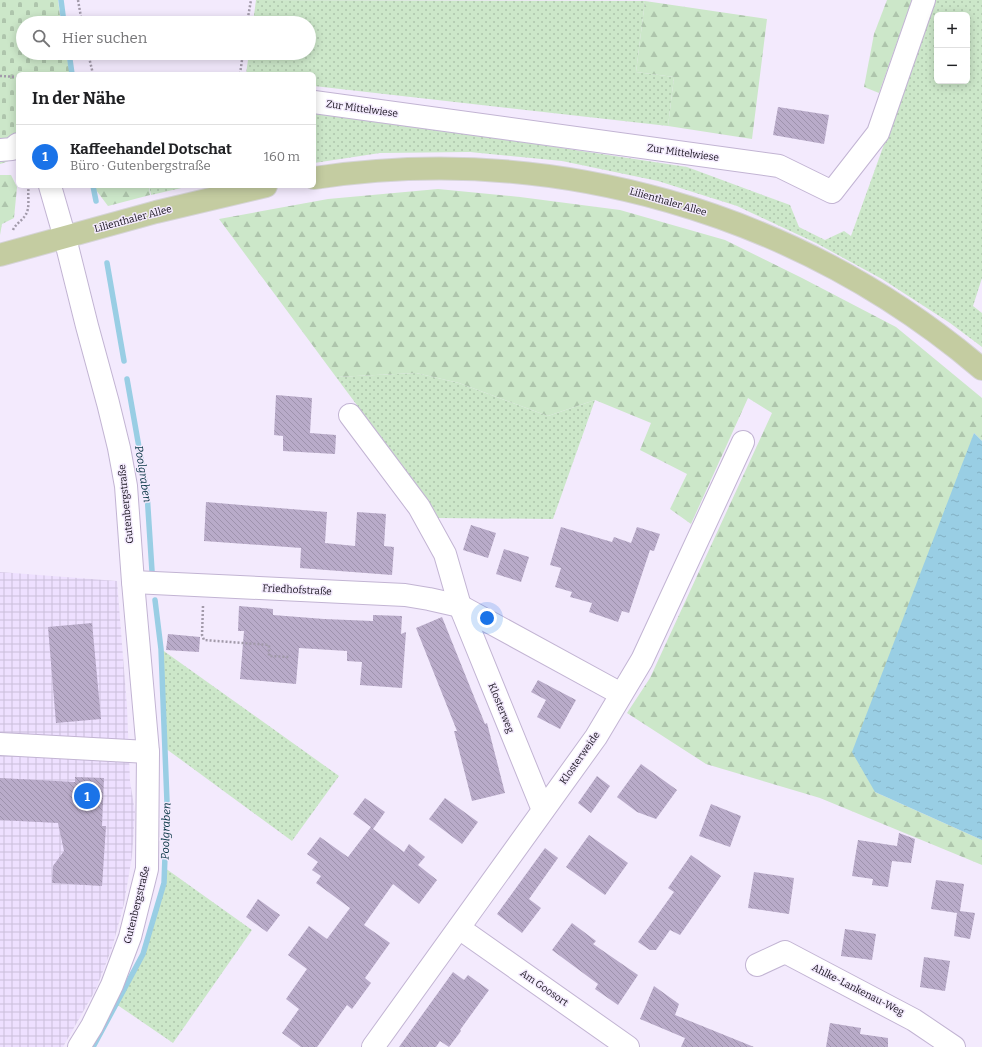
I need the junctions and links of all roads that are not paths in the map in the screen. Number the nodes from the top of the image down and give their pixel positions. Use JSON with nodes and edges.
{"nodes":[{"id":1,"x":924,"y":0,"type":"edge"},
{"id":2,"x":316,"y":102,"type":"edge"},
{"id":3,"x":16,"y":146,"type":"edge"},
{"id":4,"x":0,"y":150,"type":"edge"},
{"id":5,"x":316,"y":178,"type":"edge"},
{"id":6,"x":51,"y":188,"type":"edge"},
{"id":7,"x":258,"y":188,"type":"edge"},
{"id":8,"x":65,"y":238,"type":"junction"},
{"id":9,"x":8,"y":252,"type":"edge"},
{"id":10,"x":982,"y":369,"type":"edge"},
{"id":11,"x":350,"y":415,"type":"dead end"},
{"id":12,"x":743,"y":442,"type":"dead end"},
{"id":13,"x":133,"y":582,"type":"junction"},
{"id":14,"x":460,"y":606,"type":"junction"},
{"id":15,"x":621,"y":694,"type":"junction"},
{"id":16,"x":0,"y":744,"type":"edge"},
{"id":17,"x":148,"y":752,"type":"junction"},
{"id":18,"x":543,"y":810,"type":"junction"},
{"id":19,"x":459,"y":928,"type":"junction"},
{"id":20,"x":757,"y":965,"type":"dead end"},
{"id":21,"x":79,"y":1047,"type":"edge"},
{"id":22,"x":373,"y":1047,"type":"edge"},
{"id":23,"x":628,"y":1047,"type":"edge"},
{"id":24,"x":954,"y":1047,"type":"edge"}],
"edges":[{"from":1,"to":2,"type":"street","name":"Zur Mittelwiese"},
{"from":3,"to":4,"type":"street"},
{"from":5,"to":10,"type":"main road","name":"Lilienthaler Allee"},
{"from":6,"to":8,"type":"street"},
{"from":7,"to":8,"type":"main road","name":"Lilienthaler Allee"},
{"from":8,"to":9,"type":"main road","name":"Lilienthaler Allee"},
{"from":8,"to":13,"type":"street","name":"Gutenbergstraße"},
{"from":11,"to":14,"type":"street"},
{"from":12,"to":15,"type":"street","name":"Klosterweide"},
{"from":13,"to":14,"type":"street","name":"Friedhofstraße"},
{"from":13,"to":17,"type":"street","name":"Gutenbergstraße"},
{"from":14,"to":15,"type":"street","name":"Friedhofstraße"},
{"from":14,"to":18,"type":"street","name":"Klosterweg"},
{"from":15,"to":18,"type":"street","name":"Klosterweide"},
{"from":16,"to":17,"type":"street"},
{"from":17,"to":21,"type":"street","name":"Gutenbergstraße"},
{"from":18,"to":19,"type":"street","name":"Klosterweide"},
{"from":19,"to":22,"type":"street","name":"Klosterweide"},
{"from":19,"to":23,"type":"street","name":"Am Goosort"},
{"from":20,"to":24,"type":"street","name":"Ahlke-Lankenau-Weg"}]}
